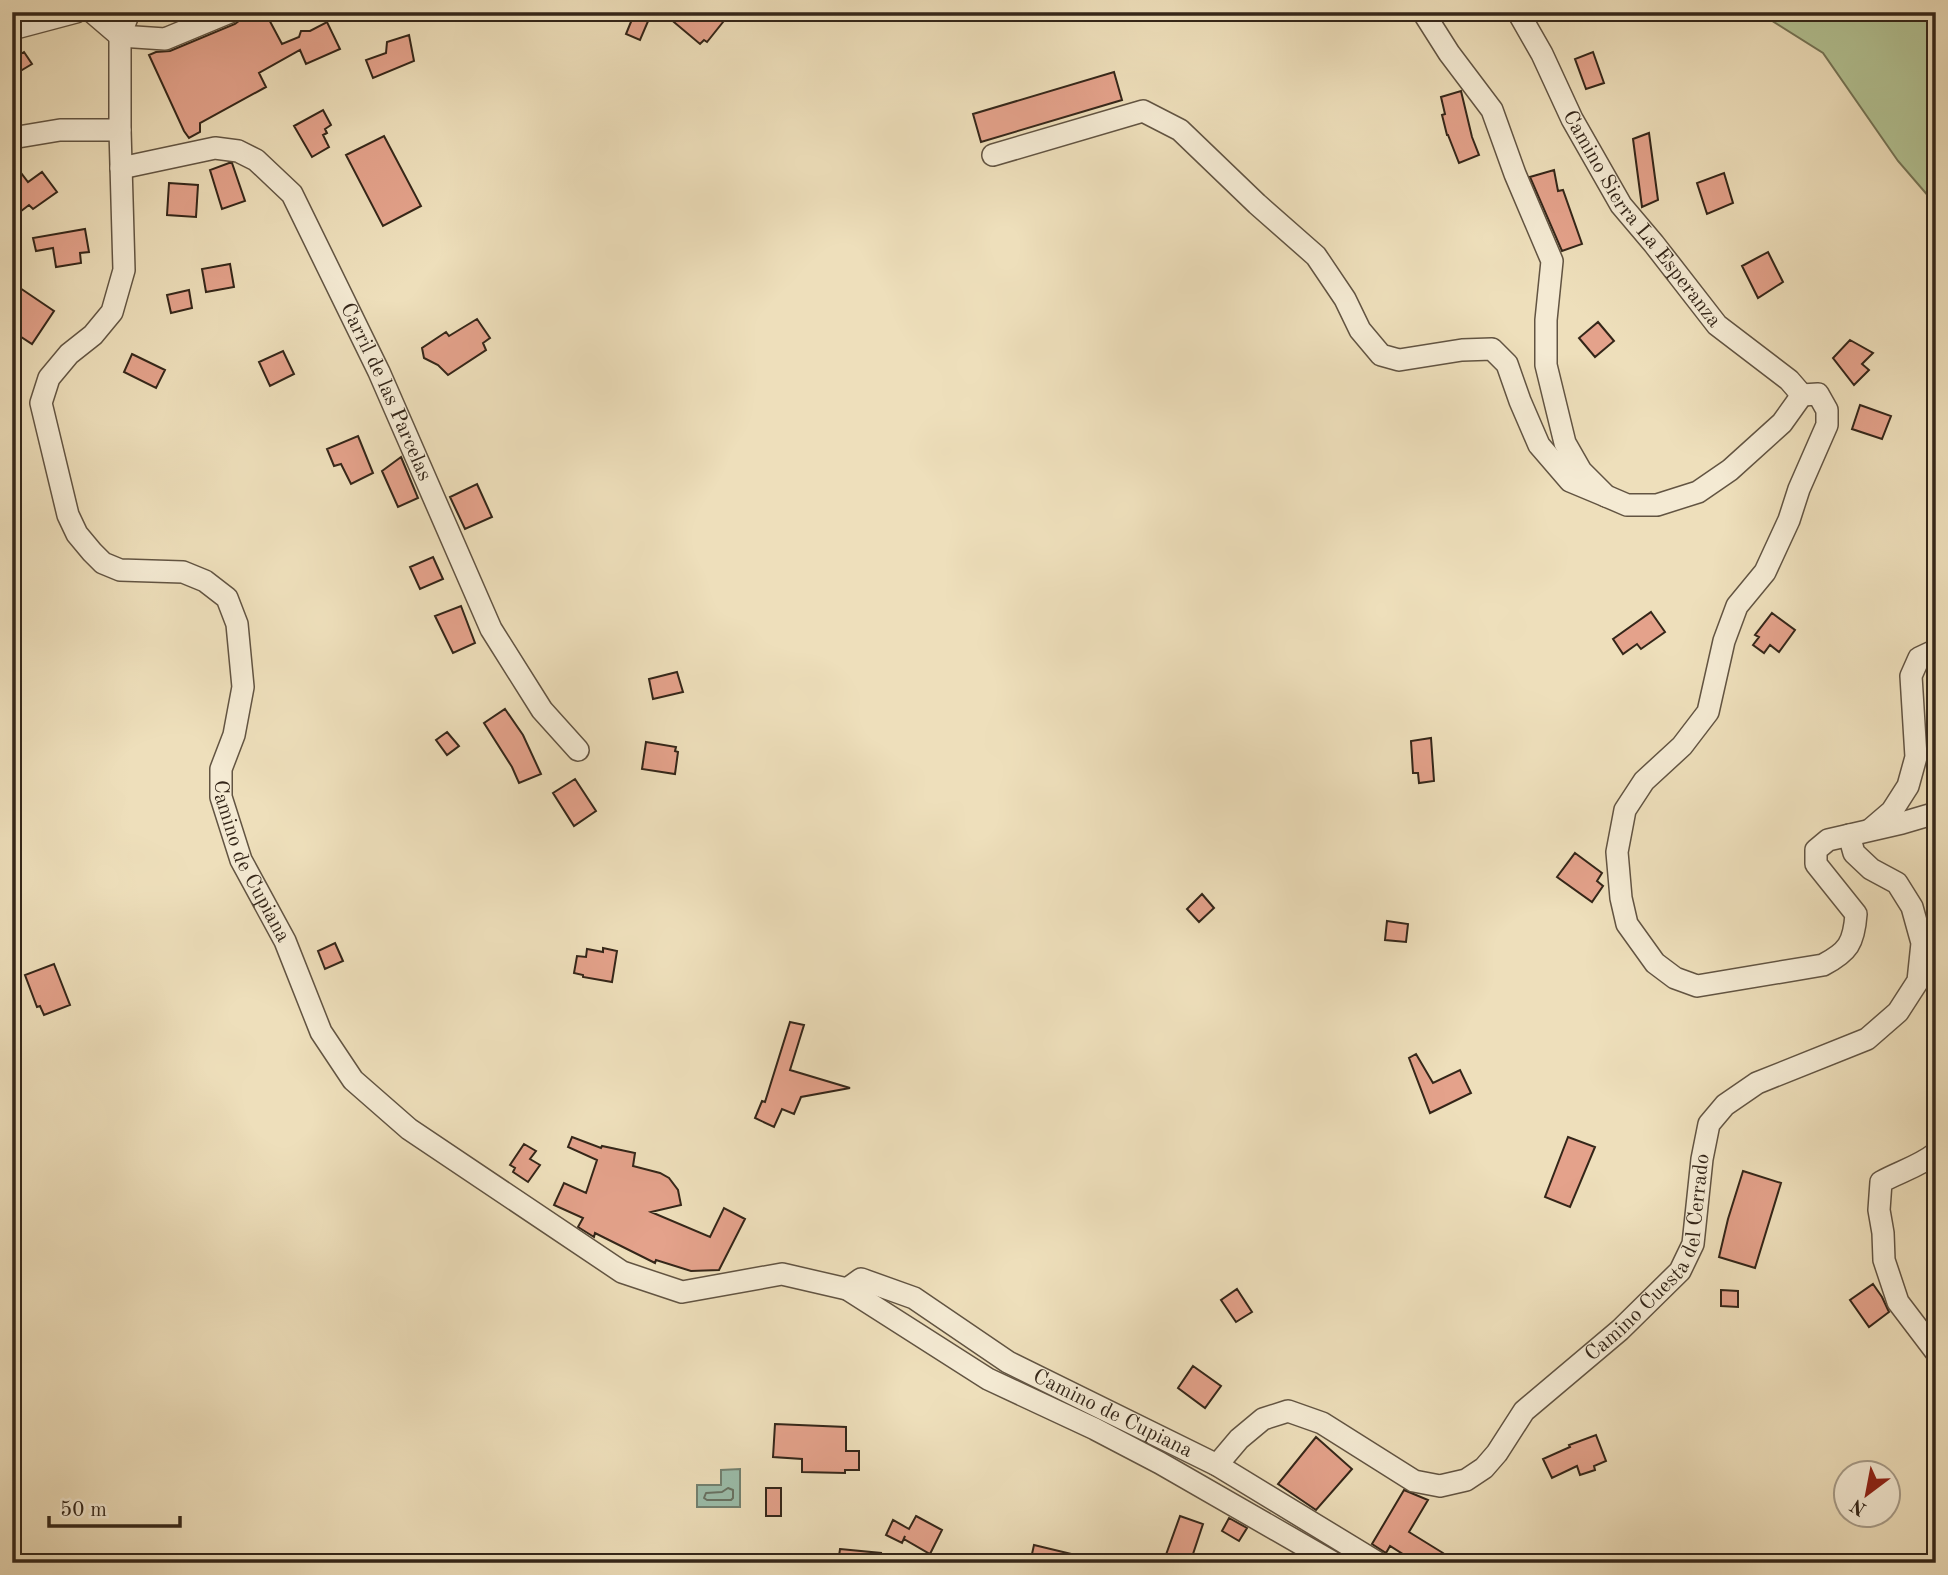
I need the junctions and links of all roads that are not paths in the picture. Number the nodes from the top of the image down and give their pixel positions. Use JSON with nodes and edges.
{"nodes":[{"id":1,"x":76,"y":12,"type":"edge"},
{"id":2,"x":92,"y":12,"type":"edge"},
{"id":3,"x":129,"y":12,"type":"edge"},
{"id":4,"x":230,"y":12,"type":"edge"},
{"id":5,"x":1423,"y":12,"type":"edge"},
{"id":6,"x":1518,"y":12,"type":"edge"},
{"id":7,"x":12,"y":29,"type":"edge"},
{"id":8,"x":120,"y":36,"type":"junction"},
{"id":9,"x":120,"y":130,"type":"junction"},
{"id":10,"x":12,"y":138,"type":"edge"},
{"id":11,"x":993,"y":155,"type":"dead end"},
{"id":12,"x":121,"y":168,"type":"junction"},
{"id":13,"x":1802,"y":395,"type":"junction"},
{"id":14,"x":1606,"y":496,"type":"junction"},
{"id":15,"x":1936,"y":650,"type":"edge"},
{"id":16,"x":578,"y":750,"type":"dead end"},
{"id":17,"x":1936,"y":813,"type":"edge"},
{"id":18,"x":1859,"y":833,"type":"junction"},
{"id":19,"x":1936,"y":1153,"type":"edge"},
{"id":20,"x":847,"y":1289,"type":"junction"},
{"id":21,"x":1936,"y":1352,"type":"edge"},
{"id":22,"x":1217,"y":1465,"type":"junction"},
{"id":23,"x":1334,"y":1563,"type":"edge"},
{"id":24,"x":1378,"y":1563,"type":"edge"}],
"edges":[{"from":1,"to":7,"type":"street"},
{"from":2,"to":8,"type":"street"},
{"from":3,"to":8,"type":"street"},
{"from":4,"to":8,"type":"street"},
{"from":5,"to":14,"type":"street"},
{"from":6,"to":13,"type":"street","name":"Camino Sierra La Esperanza"},
{"from":8,"to":9,"type":"street","name":"Camino de Cupiana"},
{"from":9,"to":10,"type":"street"},
{"from":9,"to":12,"type":"street","name":"Camino de Cupiana"},
{"from":11,"to":14,"type":"street"},
{"from":12,"to":16,"type":"street","name":"Carril de las Parcelas"},
{"from":12,"to":20,"type":"street","name":"Camino de Cupiana"},
{"from":13,"to":14,"type":"street"},
{"from":13,"to":18,"type":"street","name":"Camino Sierra La Esperanza"},
{"from":15,"to":18,"type":"street","name":"Camino Sierra La Esperanza"},
{"from":17,"to":18,"type":"street","name":"Camino Sierra La Esperanza"},
{"from":18,"to":22,"type":"street","name":"Camino Cuesta del Cerrado"},
{"from":19,"to":21,"type":"street"},
{"from":20,"to":22,"type":"street","name":"Camino de Cupiana"},
{"from":20,"to":23,"type":"street","name":"Camino de Cupiana"},
{"from":22,"to":24,"type":"street","name":"Camino de Cupiana"}]}
